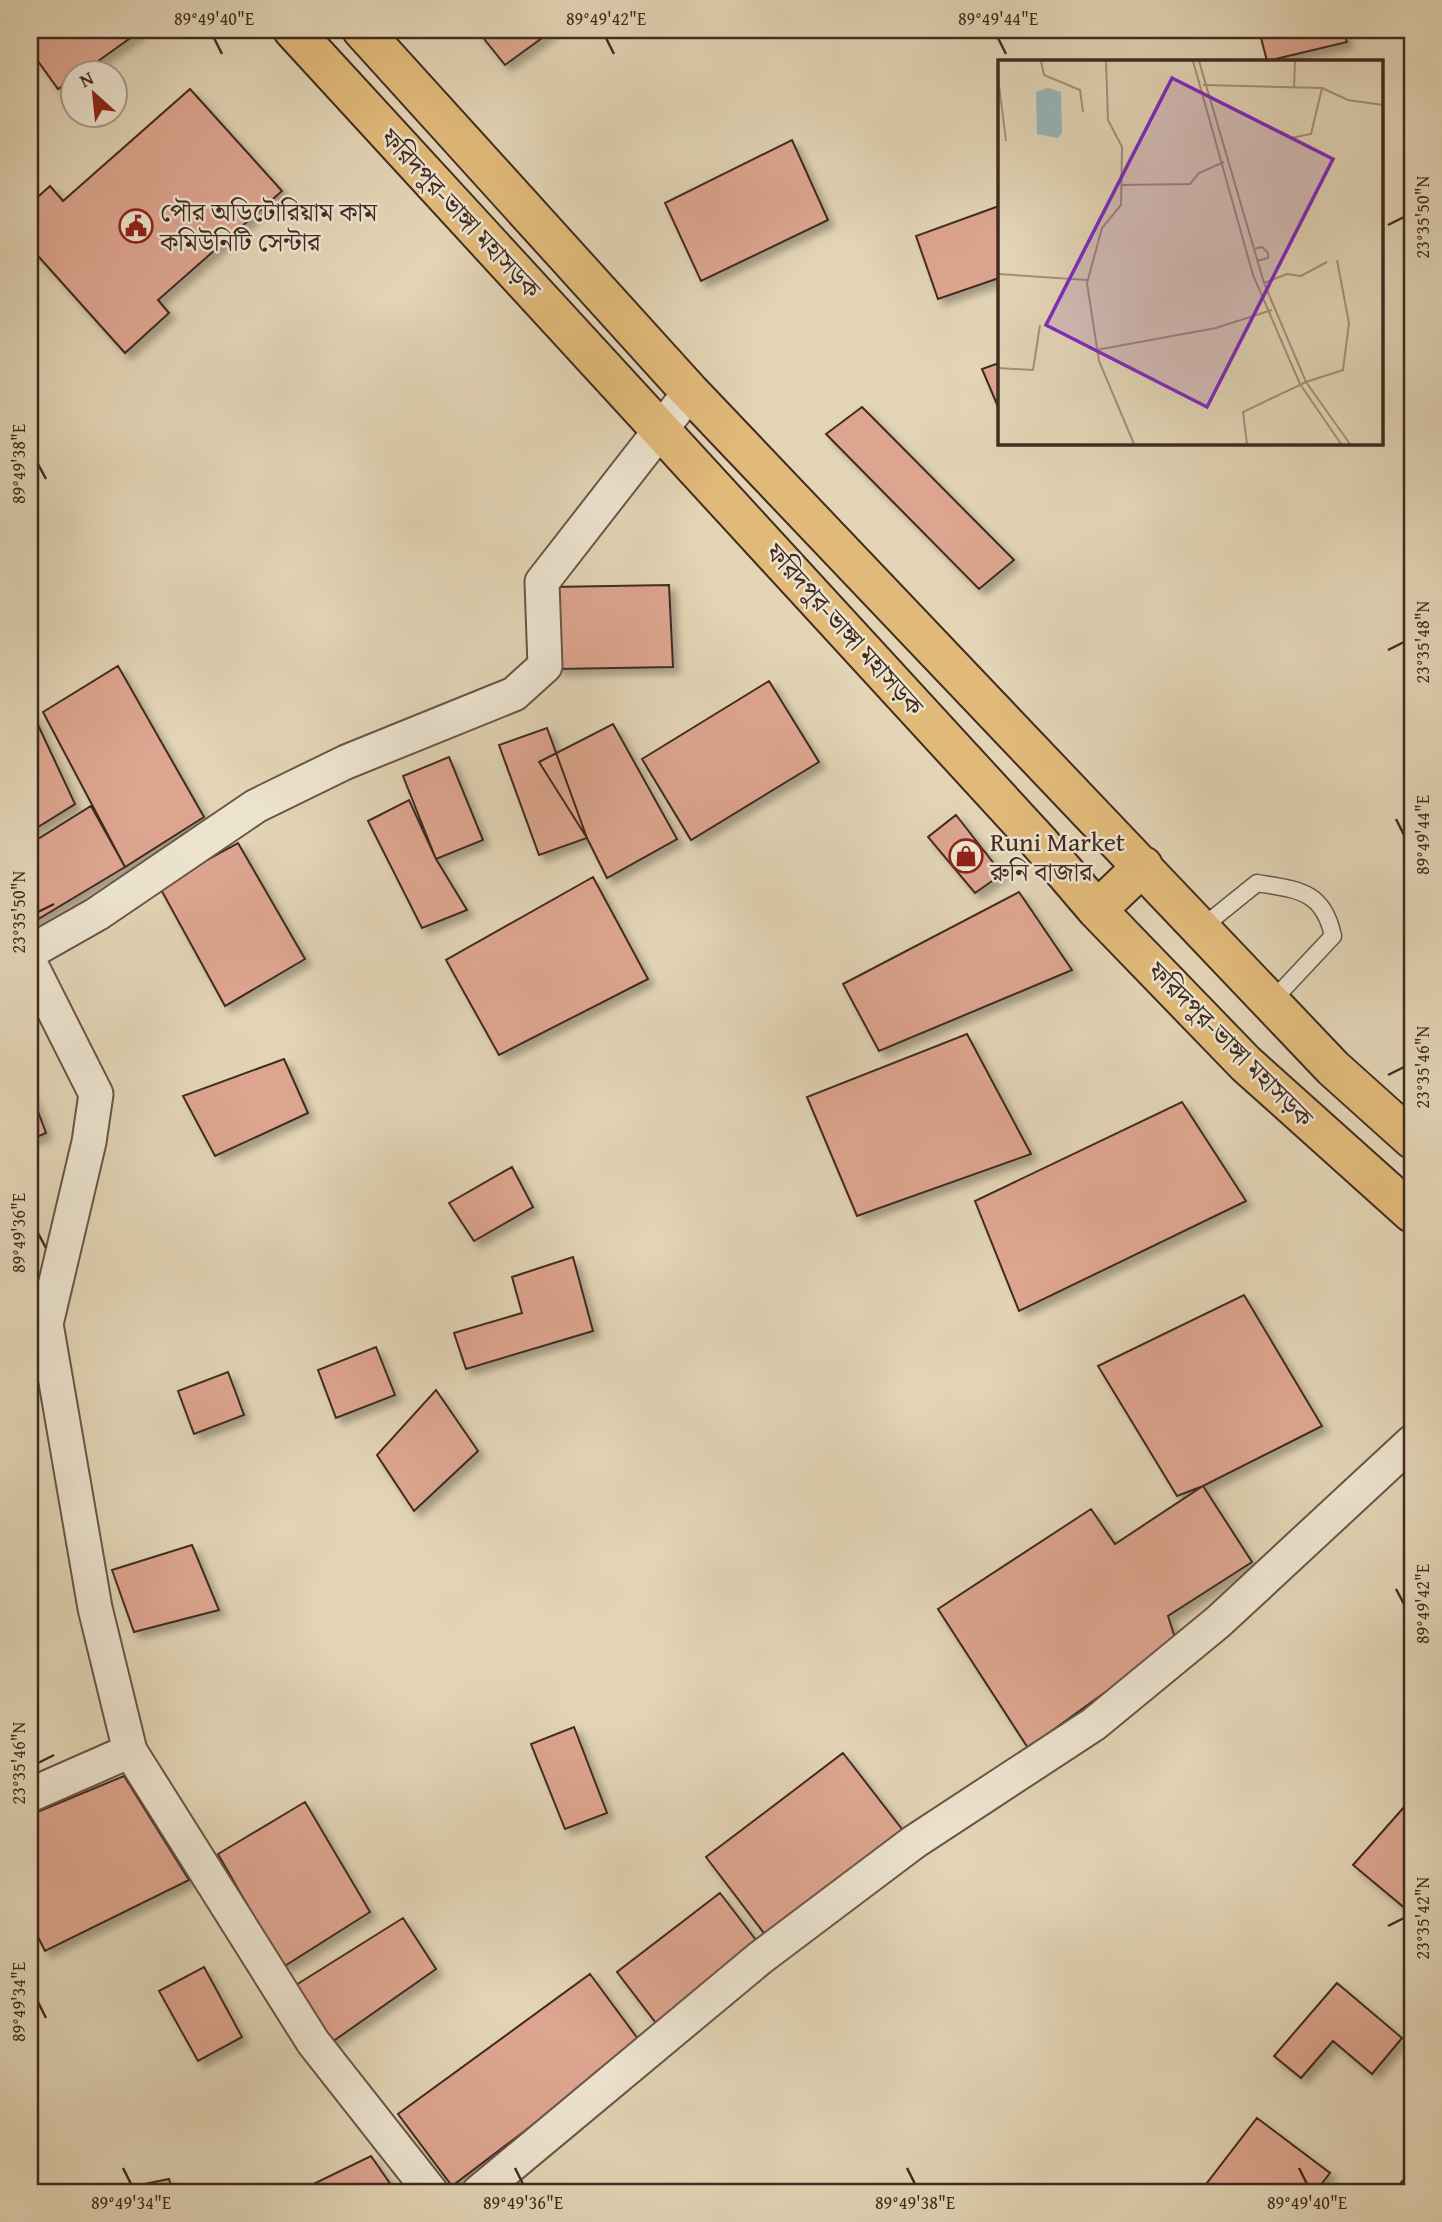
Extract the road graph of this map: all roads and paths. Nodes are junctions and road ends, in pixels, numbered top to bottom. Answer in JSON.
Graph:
{"nodes":[{"id":1,"x":293,"y":30,"type":"edge"},
{"id":2,"x":362,"y":30,"type":"edge"},
{"id":3,"x":690,"y":392,"type":"junction"},
{"id":4,"x":663,"y":430,"type":"junction"},
{"id":5,"x":1143,"y":866,"type":"junction"},
{"id":6,"x":1097,"y":910,"type":"junction"},
{"id":7,"x":1200,"y":929,"type":"junction"},
{"id":8,"x":30,"y":952,"type":"edge"},
{"id":9,"x":30,"y":963,"type":"edge"},
{"id":10,"x":1279,"y":1010,"type":"junction"},
{"id":11,"x":1246,"y":1064,"type":"junction"},
{"id":12,"x":1407,"y":1126,"type":"edge"},
{"id":13,"x":1412,"y":1213,"type":"edge"},
{"id":14,"x":1412,"y":1442,"type":"edge"},
{"id":15,"x":130,"y":1751,"type":"junction"},
{"id":16,"x":30,"y":1795,"type":"edge"},
{"id":17,"x":431,"y":2192,"type":"edge"},
{"id":18,"x":479,"y":2192,"type":"edge"}],
"edges":[{"from":1,"to":4,"type":"highway","name":"ফরিদপুর-ভাঙ্গা মহাসড়ক"},
{"from":2,"to":3,"type":"highway","name":"ফরিদপুর-ভাঙ্গা মহাসড়ক"},
{"from":3,"to":4,"type":"street"},
{"from":3,"to":5,"type":"highway","name":"ফরিদপুর-ভাঙ্গা মহাসড়ক"},
{"from":4,"to":6,"type":"highway","name":"ফরিদপুর-ভাঙ্গা মহাসড়ক"},
{"from":4,"to":8,"type":"street"},
{"from":5,"to":6,"type":"highway"},
{"from":5,"to":7,"type":"highway","name":"ফরিদপুর-ভাঙ্গা মহাসড়ক"},
{"from":6,"to":11,"type":"highway","name":"ফরিদপুর-ভাঙ্গা মহাসড়ক"},
{"from":7,"to":10,"type":"highway","name":"ফরিদপুর-ভাঙ্গা মহাসড়ক"},
{"from":7,"to":10,"type":"lane"},
{"from":9,"to":15,"type":"street"},
{"from":10,"to":11,"type":"highway"},
{"from":10,"to":12,"type":"highway","name":"ফরিদপুর-ভাঙ্গা মহাসড়ক"},
{"from":11,"to":13,"type":"highway","name":"ফরিদপুর-ভাঙ্গা মহাসড়ক"},
{"from":14,"to":18,"type":"street"},
{"from":15,"to":16,"type":"street"},
{"from":15,"to":17,"type":"street"}]}
